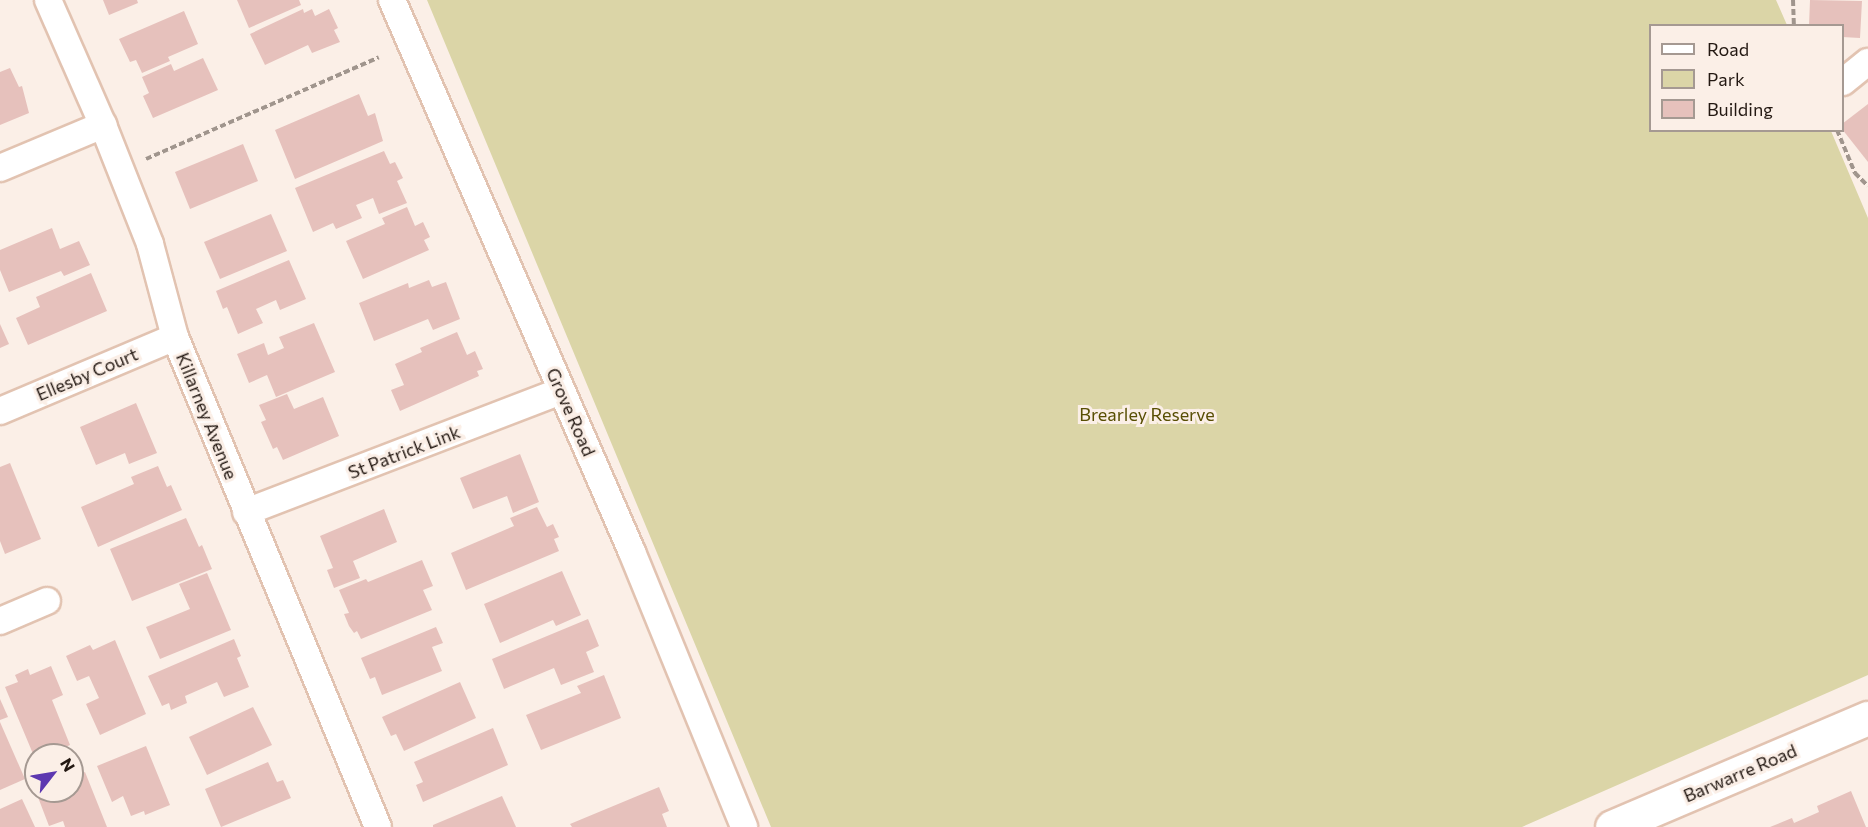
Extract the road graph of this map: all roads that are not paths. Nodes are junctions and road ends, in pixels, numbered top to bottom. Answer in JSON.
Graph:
{"nodes":[{"id":1,"x":48,"y":0,"type":"edge"},
{"id":2,"x":392,"y":0,"type":"edge"},
{"id":3,"x":1868,"y":62,"type":"edge"},
{"id":4,"x":1844,"y":81,"type":"edge"},
{"id":5,"x":103,"y":125,"type":"junction"},
{"id":6,"x":0,"y":168,"type":"edge"},
{"id":7,"x":175,"y":337,"type":"junction"},
{"id":8,"x":562,"y":391,"type":"junction"},
{"id":9,"x":0,"y":411,"type":"edge"},
{"id":10,"x":246,"y":512,"type":"junction"},
{"id":11,"x":47,"y":601,"type":"dead end"},
{"id":12,"x":0,"y":621,"type":"edge"},
{"id":13,"x":1868,"y":718,"type":"edge"},
{"id":14,"x":378,"y":827,"type":"edge"},
{"id":15,"x":744,"y":827,"type":"edge"},
{"id":16,"x":1612,"y":827,"type":"edge"}],
"edges":[{"from":1,"to":5,"type":"street","name":"Killarney Avenue"},
{"from":2,"to":8,"type":"street","name":"Grove Road"},
{"from":3,"to":4,"type":"street"},
{"from":5,"to":6,"type":"street"},
{"from":5,"to":7,"type":"street","name":"Killarney Avenue"},
{"from":7,"to":9,"type":"street","name":"Ellesby Court"},
{"from":7,"to":10,"type":"street","name":"Killarney Avenue"},
{"from":8,"to":10,"type":"street","name":"St Patrick Link"},
{"from":8,"to":15,"type":"street","name":"Grove Road"},
{"from":10,"to":14,"type":"street","name":"Killarney Avenue"},
{"from":11,"to":12,"type":"street"},
{"from":13,"to":16,"type":"street","name":"Barwarre Road"}]}
